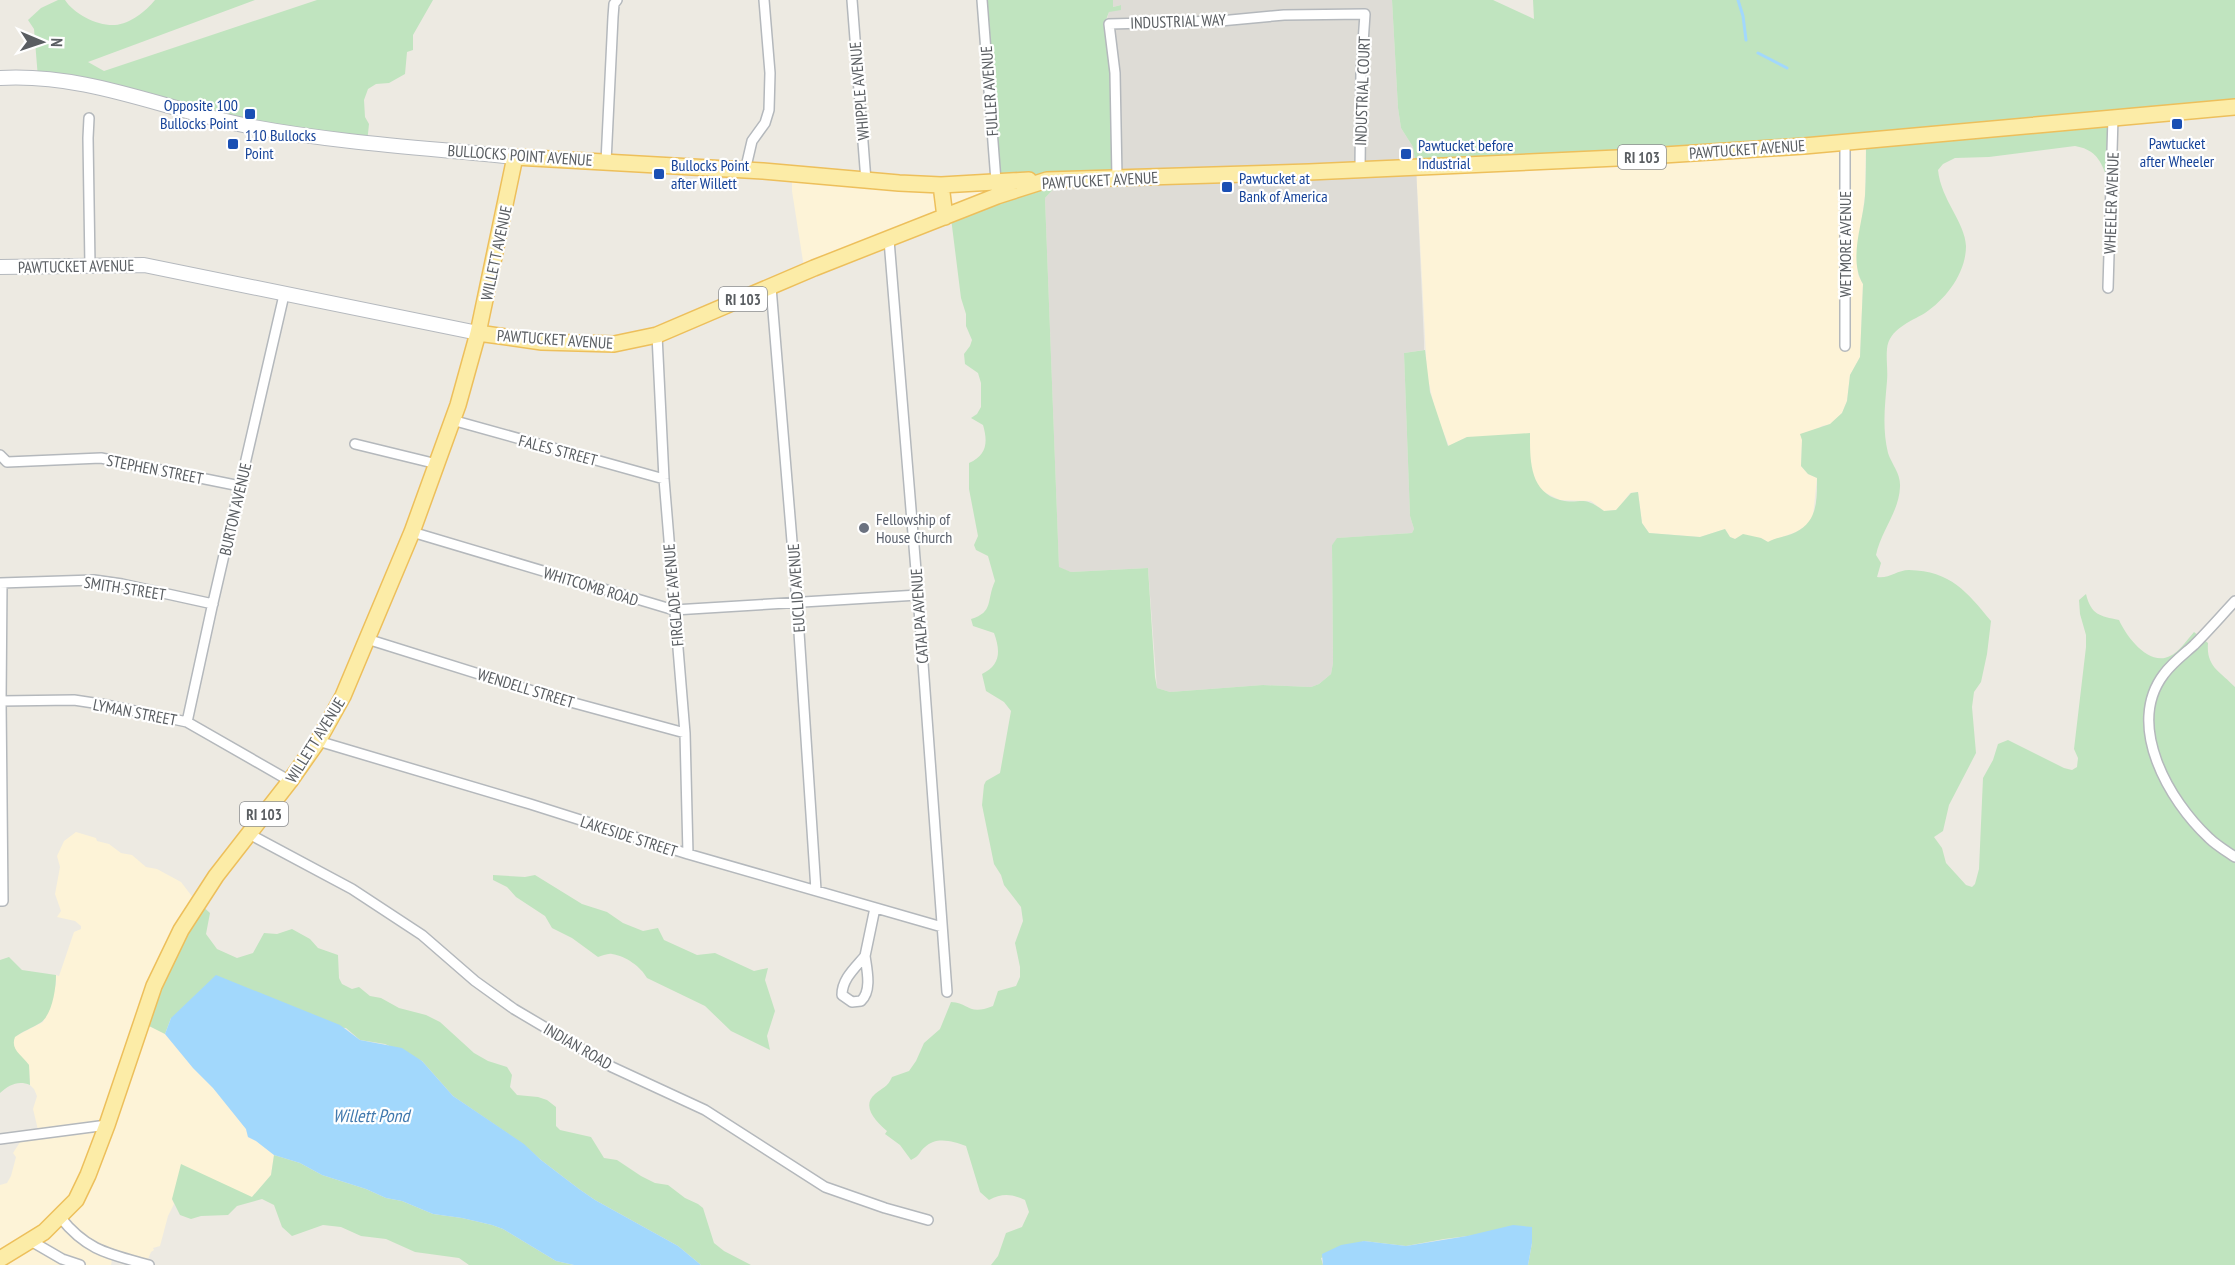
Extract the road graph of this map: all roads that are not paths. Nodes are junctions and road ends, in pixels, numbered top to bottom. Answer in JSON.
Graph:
{"nodes":[{"id":1,"x":617,"y":0,"type":"edge"},
{"id":2,"x":764,"y":0,"type":"edge"},
{"id":3,"x":852,"y":0,"type":"edge"},
{"id":4,"x":982,"y":0,"type":"edge"},
{"id":5,"x":1365,"y":14,"type":"joint"},
{"id":6,"x":0,"y":78,"type":"edge"},
{"id":7,"x":2235,"y":107,"type":"edge"},
{"id":8,"x":2114,"y":117,"type":"junction"},
{"id":9,"x":89,"y":118,"type":"dead end"},
{"id":10,"x":1845,"y":142,"type":"junction"},
{"id":11,"x":515,"y":158,"type":"junction"},
{"id":12,"x":606,"y":162,"type":"junction"},
{"id":13,"x":1360,"y":169,"type":"junction"},
{"id":14,"x":745,"y":171,"type":"junction"},
{"id":15,"x":1117,"y":178,"type":"junction"},
{"id":16,"x":1047,"y":180,"type":"joint"},
{"id":17,"x":866,"y":181,"type":"junction"},
{"id":18,"x":941,"y":185,"type":"junction"},
{"id":19,"x":997,"y":189,"type":"junction"},
{"id":20,"x":945,"y":218,"type":"junction"},
{"id":21,"x":889,"y":240,"type":"junction"},
{"id":22,"x":90,"y":266,"type":"junction"},
{"id":23,"x":0,"y":267,"type":"edge"},
{"id":24,"x":771,"y":287,"type":"junction"},
{"id":25,"x":2108,"y":288,"type":"dead end"},
{"id":26,"x":284,"y":295,"type":"junction"},
{"id":27,"x":478,"y":333,"type":"junction"},
{"id":28,"x":657,"y":335,"type":"junction"},
{"id":29,"x":1845,"y":346,"type":"dead end"},
{"id":30,"x":452,"y":420,"type":"junction"},
{"id":31,"x":355,"y":444,"type":"dead end"},
{"id":32,"x":0,"y":455,"type":"edge"},
{"id":33,"x":437,"y":464,"type":"junction"},
{"id":34,"x":664,"y":479,"type":"junction"},
{"id":35,"x":240,"y":486,"type":"junction"},
{"id":36,"x":412,"y":532,"type":"junction"},
{"id":37,"x":1,"y":583,"type":"edge"},
{"id":38,"x":918,"y":595,"type":"junction"},
{"id":39,"x":2235,"y":601,"type":"edge"},
{"id":40,"x":797,"y":602,"type":"junction"},
{"id":41,"x":213,"y":604,"type":"junction"},
{"id":42,"x":674,"y":610,"type":"junction"},
{"id":43,"x":367,"y":639,"type":"junction"},
{"id":44,"x":1,"y":701,"type":"edge"},
{"id":45,"x":188,"y":722,"type":"junction"},
{"id":46,"x":685,"y":733,"type":"junction"},
{"id":47,"x":318,"y":741,"type":"junction"},
{"id":48,"x":290,"y":781,"type":"junction"},
{"id":49,"x":249,"y":834,"type":"junction"},
{"id":50,"x":688,"y":854,"type":"junction"},
{"id":51,"x":2235,"y":857,"type":"edge"},
{"id":52,"x":816,"y":890,"type":"junction"},
{"id":53,"x":1,"y":901,"type":"edge"},
{"id":54,"x":875,"y":908,"type":"junction"},
{"id":55,"x":942,"y":927,"type":"junction"},
{"id":56,"x":865,"y":956,"type":"junction"},
{"id":57,"x":947,"y":992,"type":"dead end"},
{"id":58,"x":107,"y":1125,"type":"junction"},
{"id":59,"x":0,"y":1139,"type":"edge"},
{"id":60,"x":60,"y":1218,"type":"junction"},
{"id":61,"x":928,"y":1220,"type":"dead end"},
{"id":62,"x":31,"y":1241,"type":"junction"},
{"id":63,"x":0,"y":1259,"type":"edge"},
{"id":64,"x":110,"y":1260,"type":"edge"},
{"id":65,"x":80,"y":1265,"type":"edge"},
{"id":66,"x":149,"y":1265,"type":"edge"}],
"edges":[{"from":1,"to":12,"type":"street"},
{"from":2,"to":14,"type":"street"},
{"from":3,"to":17,"type":"street","name":"WHIPPLE AVENUE"},
{"from":4,"to":19,"type":"street","name":"FULLER AVENUE"},
{"from":5,"to":13,"type":"street","name":"INDUSTRIAL COURT"},
{"from":5,"to":15,"type":"street","name":"INDUSTRIAL WAY"},
{"from":6,"to":11,"type":"main road","name":"BULLOCKS POINT AVENUE"},
{"from":7,"to":8,"type":"main road","name":"PAWTUCKET AVENUE","number":"RI 103"},
{"from":8,"to":10,"type":"main road","name":"PAWTUCKET AVENUE","number":"RI 103"},
{"from":8,"to":25,"type":"street","name":"WHEELER AVENUE"},
{"from":9,"to":22,"type":"street"},
{"from":10,"to":13,"type":"main road","name":"PAWTUCKET AVENUE","number":"RI 103"},
{"from":10,"to":29,"type":"street","name":"WETMORE AVENUE"},
{"from":11,"to":12,"type":"main road","name":"BULLOCKS POINT AVENUE","number":"RI 103"},
{"from":11,"to":27,"type":"main road","name":"WILLETT AVENUE","number":"RI 103"},
{"from":12,"to":14,"type":"main road","name":"BULLOCKS POINT AVENUE","number":"RI 103"},
{"from":13,"to":15,"type":"main road","name":"PAWTUCKET AVENUE","number":"RI 103"},
{"from":14,"to":17,"type":"main road","name":"BULLOCKS POINT AVENUE","number":"RI 103"},
{"from":15,"to":16,"type":"main road","name":"PAWTUCKET AVENUE","number":"RI 103"},
{"from":16,"to":19,"type":"main road","name":"BULLOCKS POINT AVENUE","number":"RI 103"},
{"from":17,"to":18,"type":"main road","name":"BULLOCKS POINT AVENUE","number":"RI 103"},
{"from":18,"to":19,"type":"main road","name":"BULLOCKS POINT AVENUE","number":"RI 103"},
{"from":18,"to":20,"type":"main road"},
{"from":19,"to":20,"type":"main road","name":"PAWTUCKET AVENUE","number":"RI 103"},
{"from":20,"to":21,"type":"main road","name":"PAWTUCKET AVENUE","number":"RI 103"},
{"from":21,"to":24,"type":"main road","name":"PAWTUCKET AVENUE","number":"RI 103"},
{"from":21,"to":38,"type":"street","name":"CATALPA AVENUE"},
{"from":22,"to":23,"type":"main road","name":"PAWTUCKET AVENUE"},
{"from":22,"to":26,"type":"main road","name":"PAWTUCKET AVENUE"},
{"from":24,"to":28,"type":"main road","name":"PAWTUCKET AVENUE","number":"RI 103"},
{"from":24,"to":40,"type":"street","name":"EUCLID AVENUE"},
{"from":26,"to":27,"type":"main road","name":"PAWTUCKET AVENUE"},
{"from":26,"to":35,"type":"street","name":"BURTON AVENUE"},
{"from":27,"to":28,"type":"main road","name":"PAWTUCKET AVENUE","number":"RI 103"},
{"from":27,"to":30,"type":"main road","name":"WILLETT AVENUE","number":"RI 103"},
{"from":28,"to":34,"type":"street","name":"FIRGLADE AVENUE"},
{"from":30,"to":33,"type":"main road","name":"WILLETT AVENUE","number":"RI 103"},
{"from":30,"to":34,"type":"street","name":"FALES STREET"},
{"from":31,"to":33,"type":"street"},
{"from":32,"to":35,"type":"street","name":"STEPHEN STREET"},
{"from":33,"to":36,"type":"main road","name":"WILLETT AVENUE","number":"RI 103"},
{"from":34,"to":42,"type":"street","name":"FIRGLADE AVENUE"},
{"from":35,"to":41,"type":"street","name":"BURTON AVENUE"},
{"from":36,"to":42,"type":"street","name":"WHITCOMB ROAD"},
{"from":36,"to":43,"type":"main road","name":"WILLETT AVENUE","number":"RI 103"},
{"from":37,"to":41,"type":"street","name":"SMITH STREET"},
{"from":37,"to":44,"type":"street"},
{"from":38,"to":40,"type":"street","name":"WHITCOMB ROAD"},
{"from":38,"to":55,"type":"street","name":"CATALPA AVENUE"},
{"from":39,"to":51,"type":"street"},
{"from":40,"to":42,"type":"street","name":"WHITCOMB ROAD"},
{"from":40,"to":52,"type":"street","name":"EUCLID AVENUE"},
{"from":41,"to":45,"type":"street","name":"BURTON AVENUE"},
{"from":42,"to":46,"type":"street","name":"FIRGLADE AVENUE"},
{"from":43,"to":46,"type":"street","name":"WENDELL STREET"},
{"from":43,"to":47,"type":"main road","name":"WILLETT AVENUE","number":"RI 103"},
{"from":44,"to":45,"type":"street","name":"LYMAN STREET"},
{"from":44,"to":53,"type":"street"},
{"from":45,"to":48,"type":"street","name":"LYMAN STREET"},
{"from":46,"to":50,"type":"street","name":"FIRGLADE AVENUE"},
{"from":47,"to":48,"type":"main road","name":"WILLETT AVENUE","number":"RI 103"},
{"from":47,"to":50,"type":"street","name":"LAKESIDE STREET"},
{"from":48,"to":49,"type":"main road","name":"WILLETT AVENUE","number":"RI 103"},
{"from":49,"to":58,"type":"main road","name":"WILLETT AVENUE","number":"RI 103"},
{"from":49,"to":61,"type":"street","name":"INDIAN ROAD"},
{"from":50,"to":52,"type":"street","name":"LAKESIDE STREET"},
{"from":52,"to":54,"type":"street","name":"LAKESIDE STREET"},
{"from":54,"to":55,"type":"street","name":"LAKESIDE STREET"},
{"from":54,"to":56,"type":"street"},
{"from":55,"to":57,"type":"street","name":"CATALPA AVENUE"},
{"from":56,"to":56,"type":"street"},
{"from":58,"to":59,"type":"street"},
{"from":58,"to":60,"type":"main road","name":"WILLETT AVENUE","number":"RI 103"},
{"from":60,"to":62,"type":"main road","name":"WILLETT AVENUE","number":"RI 103"},
{"from":60,"to":64,"type":"street"},
{"from":62,"to":63,"type":"main road","name":"WILLETT AVENUE","number":"RI 103"},
{"from":62,"to":65,"type":"street"},
{"from":64,"to":66,"type":"street"}]}
